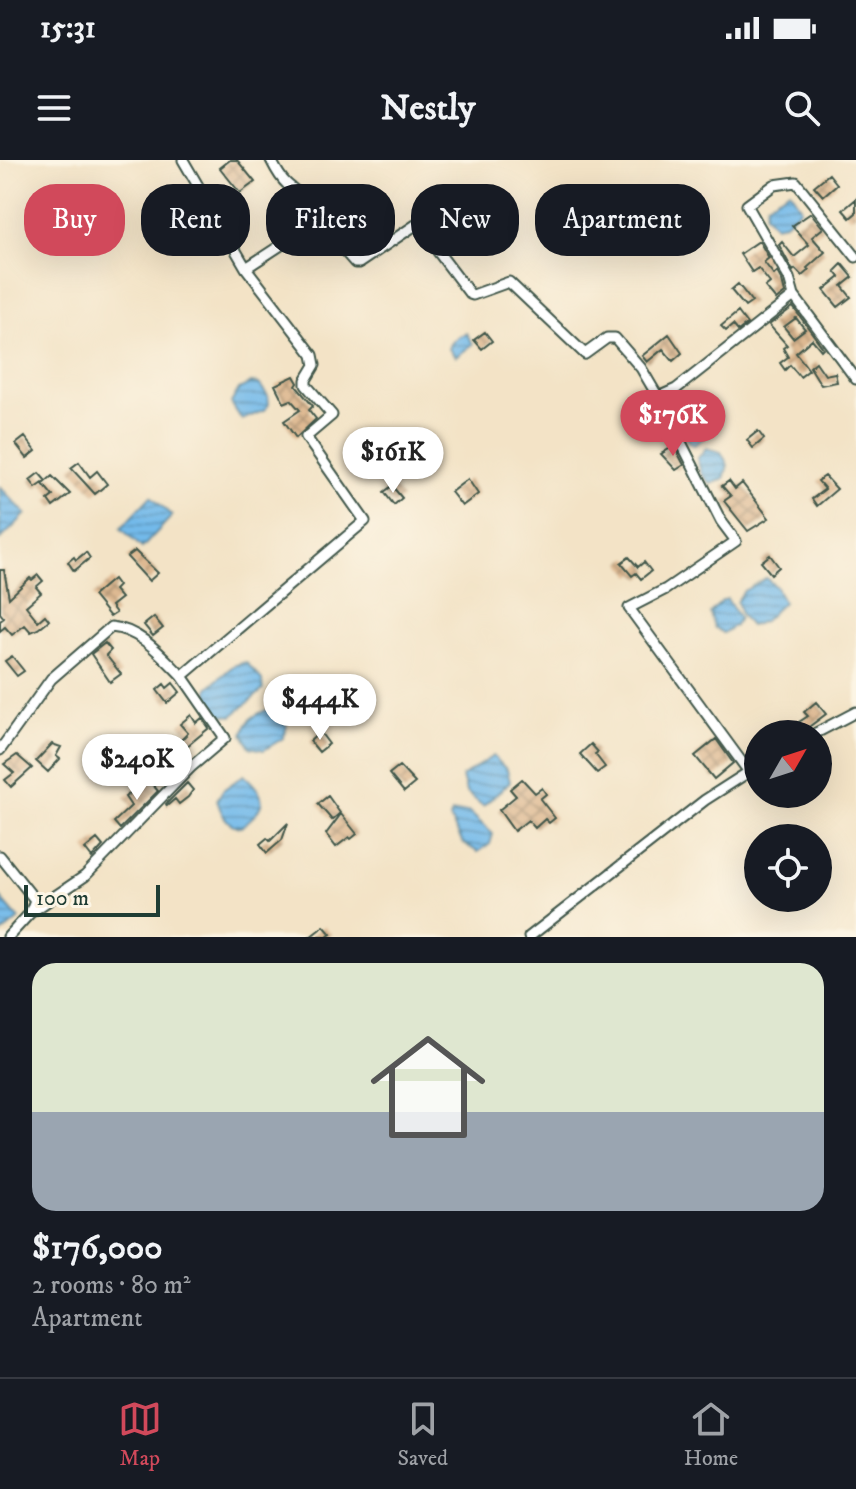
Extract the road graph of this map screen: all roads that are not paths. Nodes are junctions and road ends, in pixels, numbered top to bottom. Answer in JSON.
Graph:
{"nodes":[{"id":1,"x":183,"y":160,"type":"edge"},
{"id":2,"x":271,"y":160,"type":"edge"},
{"id":3,"x":288,"y":184,"type":"edge"},
{"id":4,"x":395,"y":239,"type":"edge"},
{"id":5,"x":266,"y":255,"type":"edge"},
{"id":6,"x":349,"y":256,"type":"edge"},
{"id":7,"x":369,"y":256,"type":"edge"},
{"id":8,"x":856,"y":257,"type":"edge"},
{"id":9,"x":246,"y":268,"type":"junction"},
{"id":10,"x":794,"y":296,"type":"junction"},
{"id":11,"x":856,"y":379,"type":"edge"},
{"id":12,"x":658,"y":397,"type":"junction"},
{"id":13,"x":182,"y":676,"type":"junction"},
{"id":14,"x":856,"y":712,"type":"edge"},
{"id":15,"x":832,"y":725,"type":"edge"},
{"id":16,"x":0,"y":750,"type":"edge"},
{"id":17,"x":744,"y":756,"type":"edge"},
{"id":18,"x":744,"y":775,"type":"edge"},
{"id":19,"x":0,"y":856,"type":"edge"},
{"id":20,"x":30,"y":913,"type":"junction"},
{"id":21,"x":8,"y":937,"type":"edge"},
{"id":22,"x":529,"y":937,"type":"edge"}],
"edges":[{"from":1,"to":9,"type":"street"},
{"from":2,"to":3,"type":"street"},
{"from":4,"to":12,"type":"street"},
{"from":5,"to":9,"type":"street"},
{"from":6,"to":7,"type":"street"},
{"from":8,"to":10,"type":"street"},
{"from":9,"to":13,"type":"street"},
{"from":10,"to":11,"type":"street"},
{"from":10,"to":12,"type":"street"},
{"from":12,"to":17,"type":"street"},
{"from":13,"to":16,"type":"street"},
{"from":13,"to":20,"type":"street"},
{"from":14,"to":15,"type":"street"},
{"from":18,"to":22,"type":"street"},
{"from":19,"to":20,"type":"street"},
{"from":20,"to":21,"type":"street"}]}
